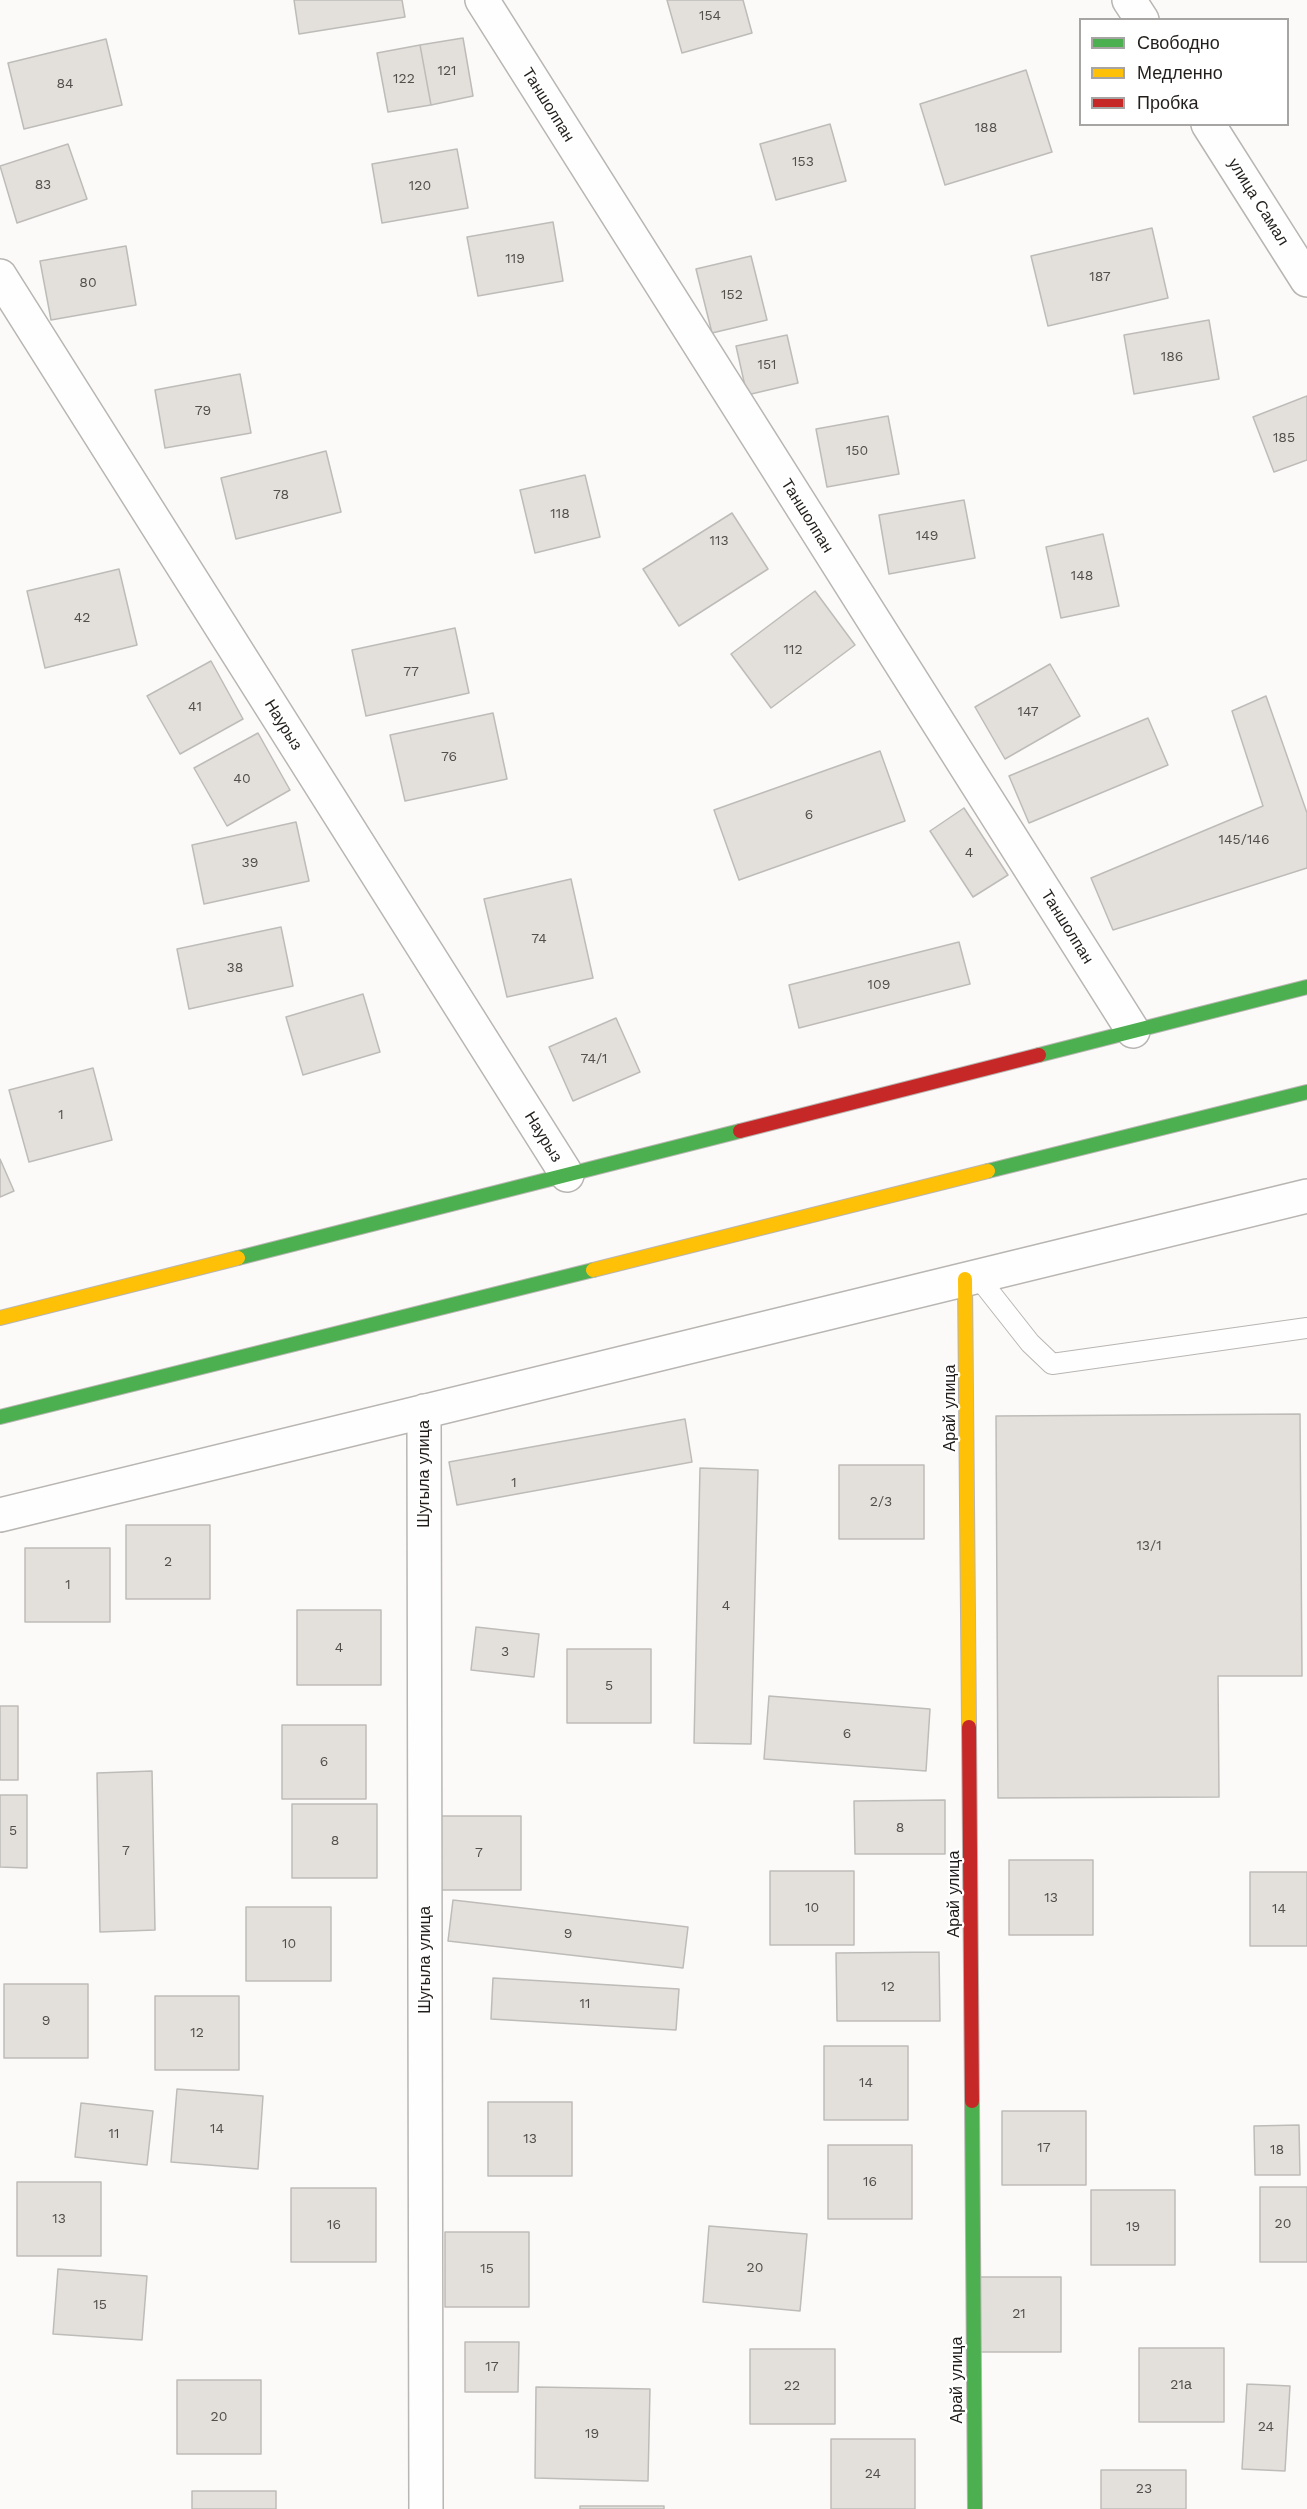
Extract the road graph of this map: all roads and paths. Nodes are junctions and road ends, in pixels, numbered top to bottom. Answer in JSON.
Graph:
{"nodes":[{"id":1,"x":482,"y":0,"type":"edge"},
{"id":2,"x":1129,"y":0,"type":"edge"},
{"id":3,"x":1141,"y":18,"type":"edge"},
{"id":4,"x":1209,"y":126,"type":"edge"},
{"id":5,"x":0,"y":276,"type":"edge"},
{"id":6,"x":1307,"y":280,"type":"edge"},
{"id":7,"x":1307,"y":987,"type":"edge"},
{"id":8,"x":1132,"y":1031,"type":"junction"},
{"id":9,"x":1307,"y":1092,"type":"edge"},
{"id":10,"x":567,"y":1175,"type":"junction"},
{"id":11,"x":1307,"y":1196,"type":"edge"},
{"id":12,"x":972,"y":1278,"type":"junction"},
{"id":13,"x":0,"y":1318,"type":"edge"},
{"id":14,"x":1307,"y":1328,"type":"edge"},
{"id":15,"x":424,"y":1411,"type":"junction"},
{"id":16,"x":0,"y":1417,"type":"edge"},
{"id":17,"x":0,"y":1515,"type":"edge"},
{"id":18,"x":426,"y":2509,"type":"edge"},
{"id":19,"x":975,"y":2509,"type":"edge"}],
"edges":[{"from":1,"to":8,"type":"street","name":"Таншолпан"},
{"from":2,"to":3,"type":"street"},
{"from":4,"to":6,"type":"street","name":"улица Самал"},
{"from":5,"to":10,"type":"street","name":"Наурыз"},
{"from":7,"to":8,"type":"street"},
{"from":8,"to":10,"type":"street"},
{"from":9,"to":16,"type":"street"},
{"from":10,"to":13,"type":"street"},
{"from":11,"to":12,"type":"street"},
{"from":12,"to":14,"type":"lane"},
{"from":12,"to":15,"type":"street"},
{"from":12,"to":19,"type":"street","name":"Арай улица"},
{"from":15,"to":17,"type":"street"},
{"from":15,"to":18,"type":"street","name":"Шугыла улица"}]}
